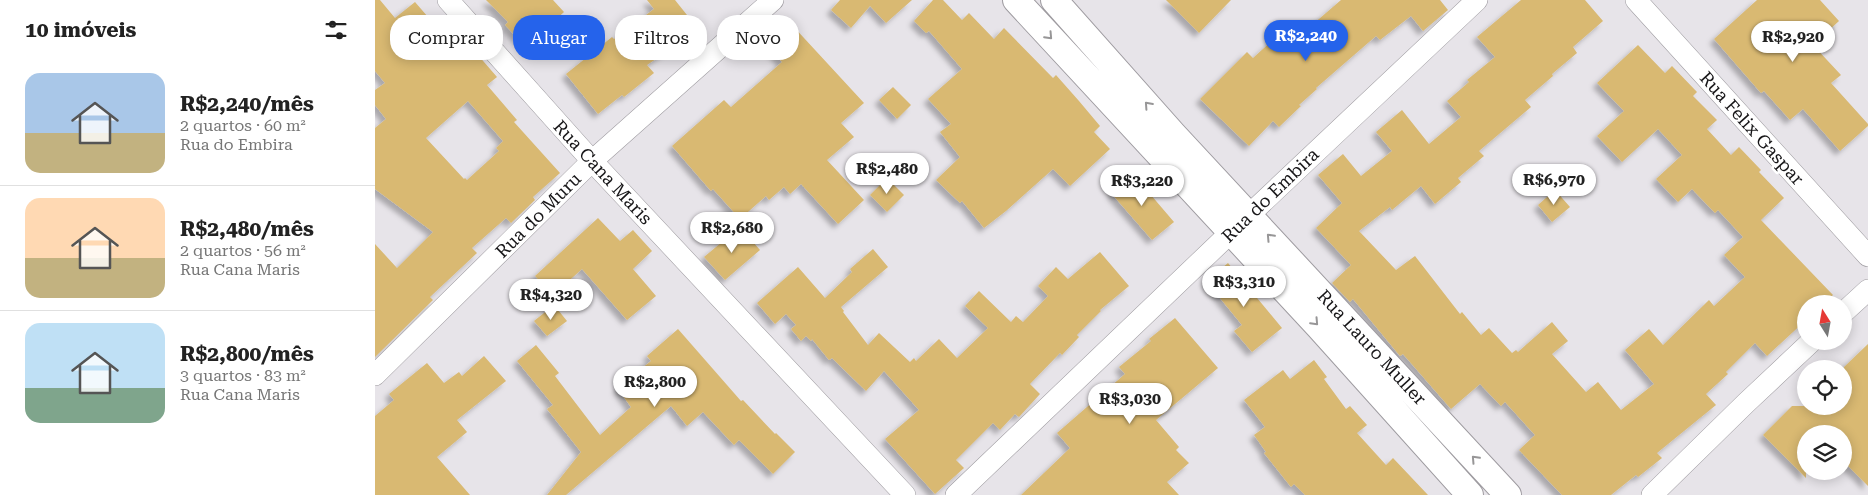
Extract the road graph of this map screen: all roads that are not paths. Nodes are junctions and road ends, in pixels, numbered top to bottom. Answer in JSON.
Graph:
{"nodes":[{"id":1,"x":448,"y":0,"type":"edge"},
{"id":2,"x":773,"y":0,"type":"edge"},
{"id":3,"x":1017,"y":0,"type":"edge"},
{"id":4,"x":1054,"y":0,"type":"edge"},
{"id":5,"x":1477,"y":0,"type":"edge"},
{"id":6,"x":1636,"y":0,"type":"edge"},
{"id":7,"x":1165,"y":143,"type":"junction"},
{"id":8,"x":592,"y":161,"type":"junction"},
{"id":9,"x":1240,"y":223,"type":"junction"},
{"id":10,"x":1868,"y":256,"type":"edge"},
{"id":11,"x":1868,"y":290,"type":"edge"},
{"id":12,"x":1853,"y":304,"type":"edge"},
{"id":13,"x":1802,"y":350,"type":"edge"},
{"id":14,"x":375,"y":375,"type":"edge"},
{"id":15,"x":905,"y":495,"type":"edge"},
{"id":16,"x":957,"y":495,"type":"edge"},
{"id":17,"x":1470,"y":495,"type":"edge"},
{"id":18,"x":1508,"y":495,"type":"edge"},
{"id":19,"x":1652,"y":495,"type":"edge"}],
"edges":[{"from":1,"to":8,"type":"street","name":"Rua Cana Maris"},
{"from":2,"to":8,"type":"street","name":"Rua do Muru"},
{"from":3,"to":7,"type":"street","name":"Rua Lauro Muller","one_way":true},
{"from":7,"to":4,"type":"street","name":"Rua Lauro Muller","one_way":true},
{"from":5,"to":9,"type":"street","name":"Rua do Embira"},
{"from":6,"to":10,"type":"street","name":"Rua Felix Gaspar"},
{"from":7,"to":9,"type":"street","name":"Rua Lauro Muller"},
{"from":8,"to":14,"type":"street","name":"Rua do Muru"},
{"from":8,"to":15,"type":"street","name":"Rua Cana Maris"},
{"from":9,"to":16,"type":"street","name":"Rua do Embira"},
{"from":9,"to":17,"type":"street","name":"Rua Lauro Muller","one_way":true},
{"from":18,"to":9,"type":"street","name":"Rua Lauro Muller","one_way":true},
{"from":11,"to":12,"type":"street"},
{"from":13,"to":19,"type":"street"}]}
